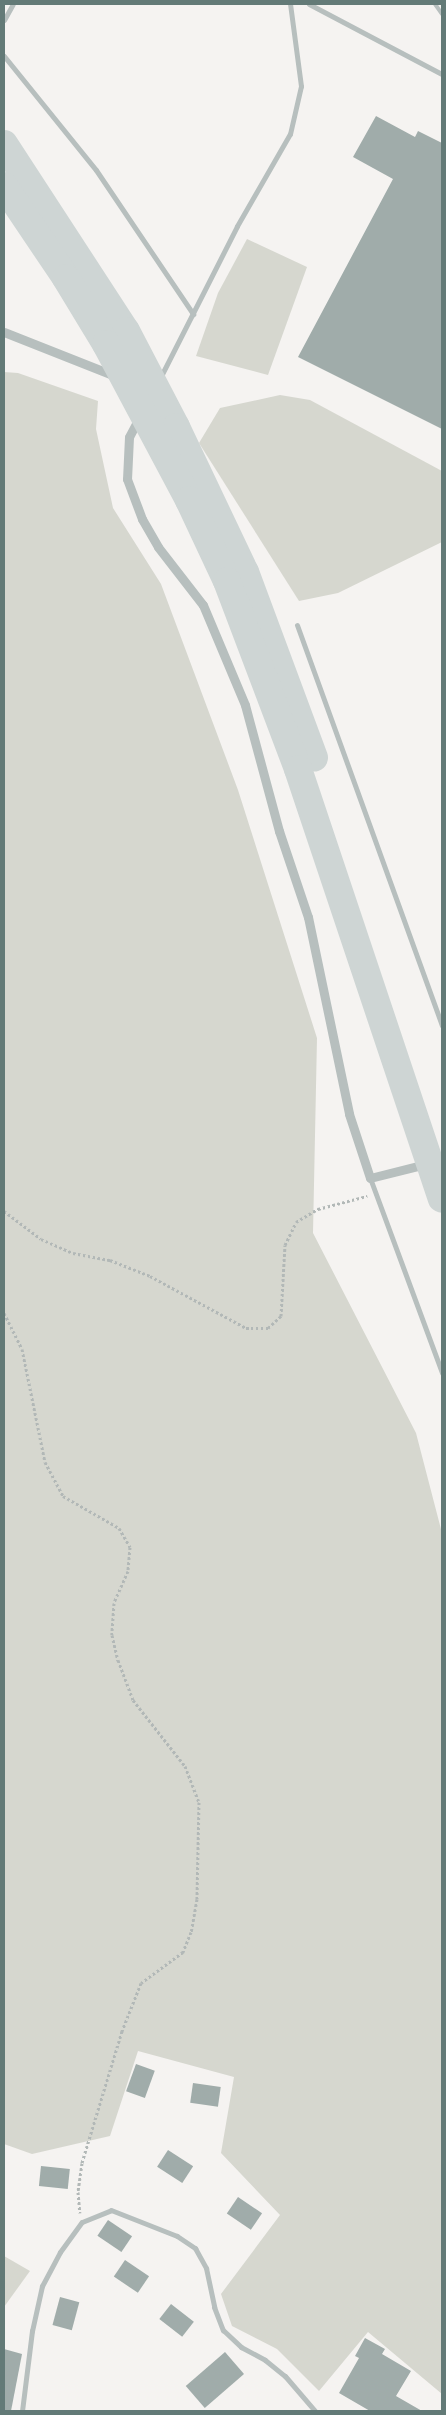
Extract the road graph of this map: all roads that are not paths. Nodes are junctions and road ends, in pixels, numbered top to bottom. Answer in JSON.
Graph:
{"nodes":[{"id":1,"x":13,"y":4,"type":"edge"},
{"id":2,"x":290,"y":4,"type":"edge"},
{"id":3,"x":309,"y":4,"type":"edge"},
{"id":4,"x":435,"y":4,"type":"edge"},
{"id":5,"x":442,"y":14,"type":"edge"},
{"id":6,"x":4,"y":20,"type":"edge"},
{"id":7,"x":4,"y":56,"type":"edge"},
{"id":8,"x":442,"y":74,"type":"edge"},
{"id":9,"x":4,"y":144,"type":"edge"},
{"id":10,"x":4,"y":186,"type":"edge"},
{"id":11,"x":76,"y":271,"type":"junction"},
{"id":12,"x":193,"y":314,"type":"junction"},
{"id":13,"x":4,"y":332,"type":"edge"},
{"id":14,"x":152,"y":391,"type":"junction"},
{"id":15,"x":199,"y":496,"type":"junction"},
{"id":16,"x":297,"y":624,"type":"dead end"},
{"id":17,"x":442,"y":1026,"type":"edge"},
{"id":18,"x":442,"y":1131,"type":"edge"},
{"id":19,"x":422,"y":1165,"type":"dead end"},
{"id":20,"x":370,"y":1178,"type":"junction"},
{"id":21,"x":442,"y":1198,"type":"edge"},
{"id":22,"x":442,"y":1373,"type":"edge"},
{"id":23,"x":22,"y":2411,"type":"edge"},
{"id":24,"x":315,"y":2411,"type":"edge"}],
"edges":[{"from":1,"to":6,"type":"street"},
{"from":2,"to":12,"type":"street"},
{"from":3,"to":8,"type":"street"},
{"from":4,"to":5,"type":"lane"},
{"from":7,"to":12,"type":"street"},
{"from":9,"to":11,"type":"highway"},
{"from":10,"to":11,"type":"highway"},
{"from":11,"to":15,"type":"highway"},
{"from":12,"to":14,"type":"street"},
{"from":13,"to":14,"type":"street"},
{"from":14,"to":20,"type":"street"},
{"from":15,"to":18,"type":"highway"},
{"from":15,"to":21,"type":"highway"},
{"from":16,"to":17,"type":"street"},
{"from":19,"to":20,"type":"street"},
{"from":20,"to":22,"type":"street"},
{"from":23,"to":24,"type":"street"}]}
